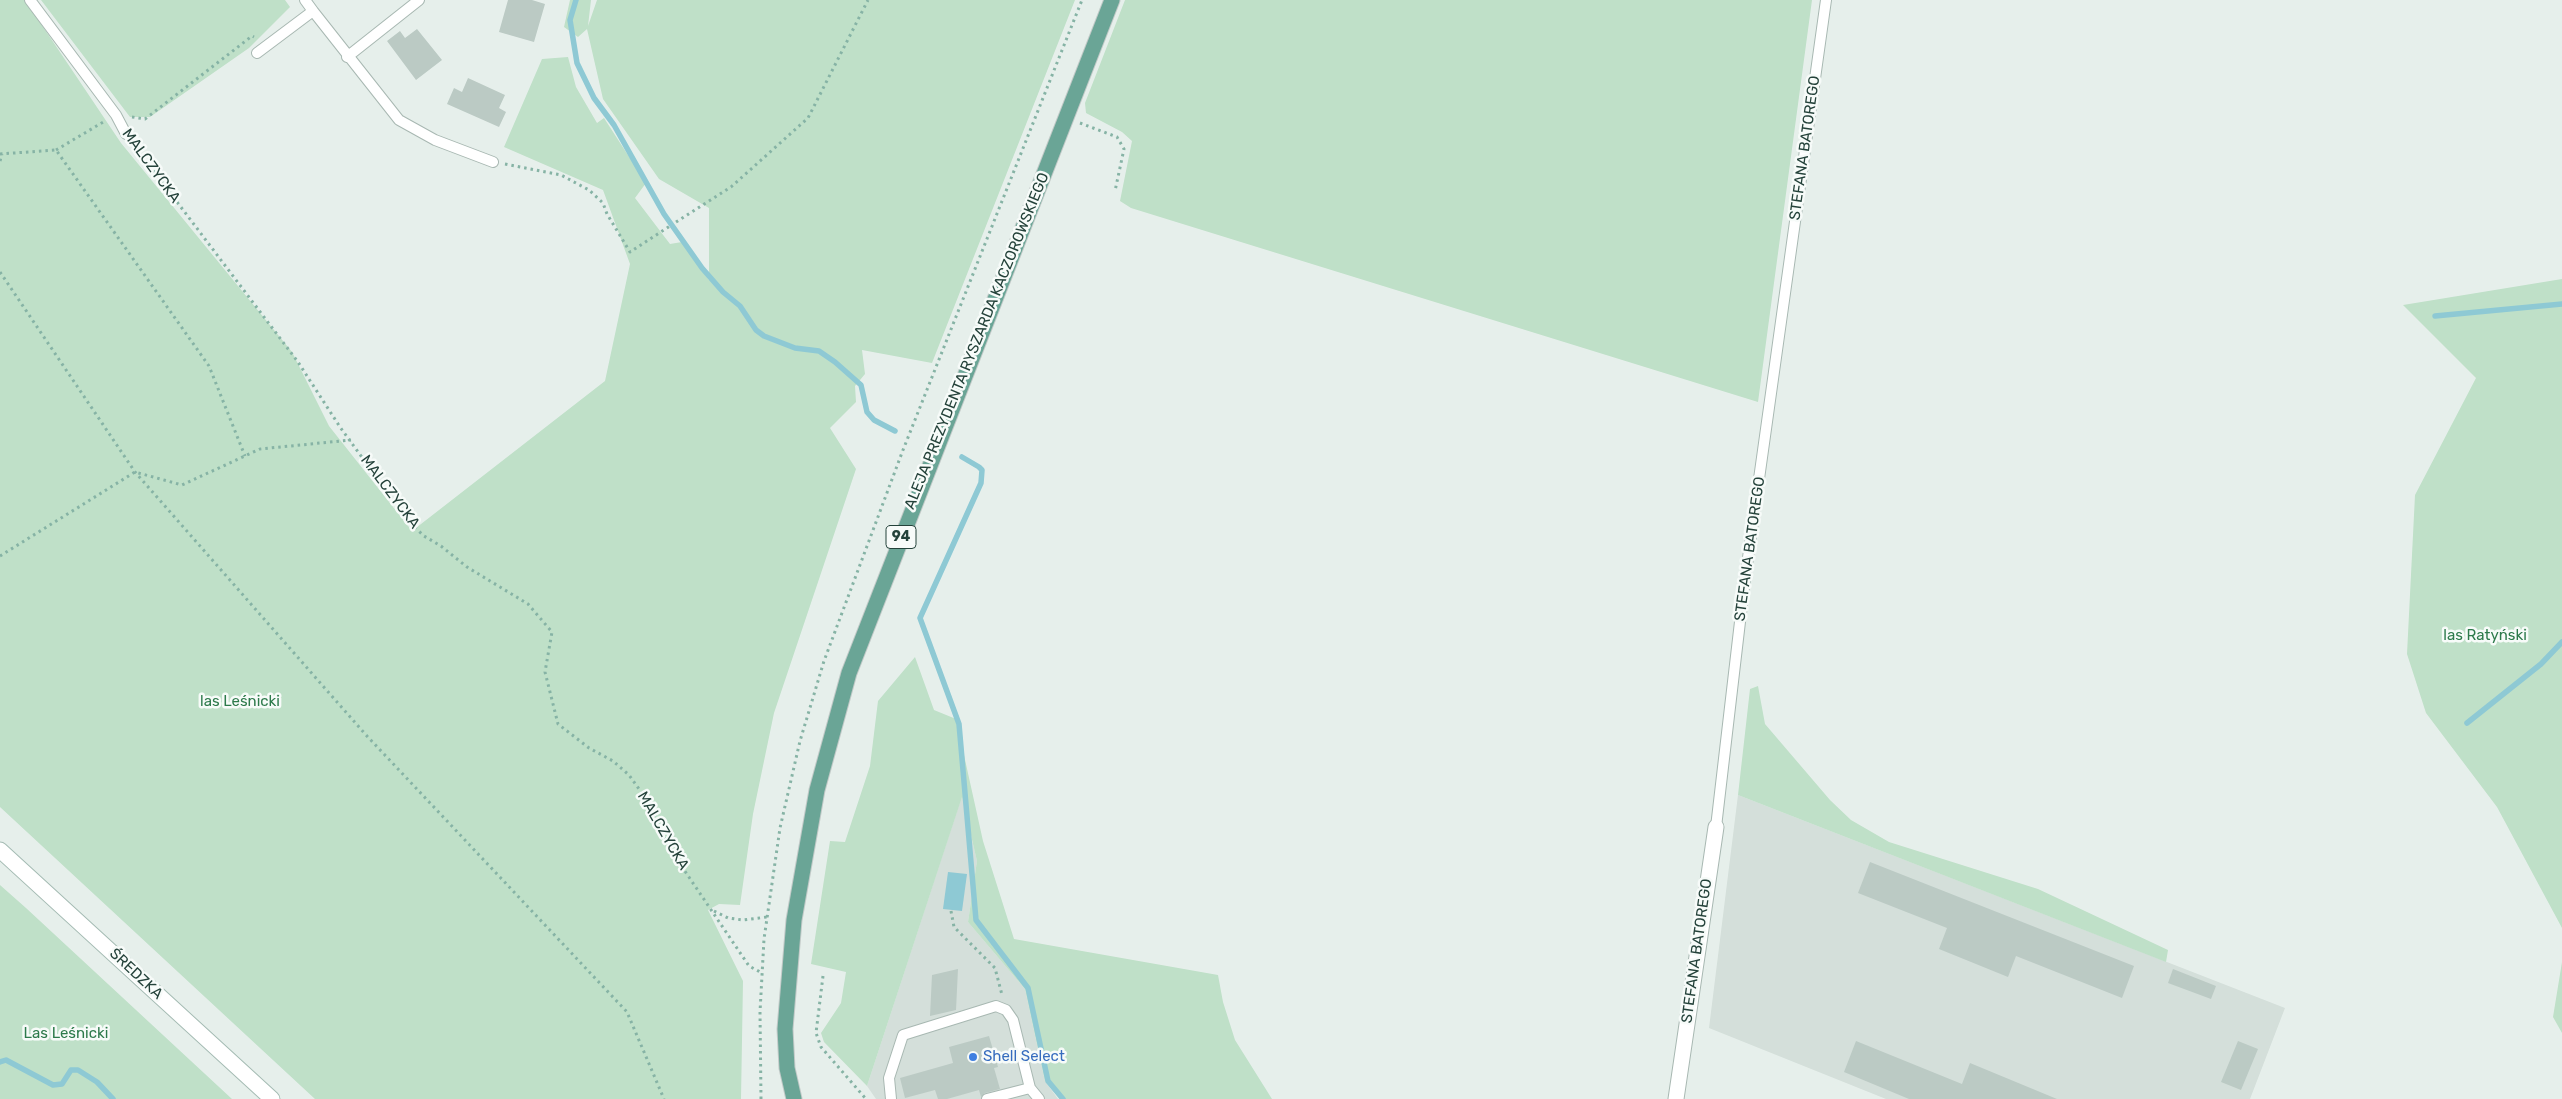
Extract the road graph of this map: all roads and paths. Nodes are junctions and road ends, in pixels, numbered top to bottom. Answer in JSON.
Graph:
{"nodes":[{"id":1,"x":30,"y":0,"type":"edge"},
{"id":2,"x":306,"y":0,"type":"edge"},
{"id":3,"x":419,"y":0,"type":"edge"},
{"id":4,"x":868,"y":0,"type":"edge"},
{"id":5,"x":1112,"y":0,"type":"edge"},
{"id":6,"x":1826,"y":0,"type":"edge"},
{"id":7,"x":313,"y":11,"type":"junction"},
{"id":8,"x":261,"y":50,"type":"joint"},
{"id":9,"x":347,"y":57,"type":"junction"},
{"id":10,"x":116,"y":115,"type":"junction"},
{"id":11,"x":1066,"y":117,"type":"junction"},
{"id":12,"x":126,"y":134,"type":"joint"},
{"id":13,"x":56,"y":150,"type":"junction"},
{"id":14,"x":1,"y":154,"type":"edge"},
{"id":15,"x":0,"y":161,"type":"edge"},
{"id":16,"x":494,"y":162,"type":"joint"},
{"id":17,"x":1115,"y":191,"type":"dead end"},
{"id":18,"x":676,"y":222,"type":"dead end"},
{"id":19,"x":670,"y":226,"type":"dead end"},
{"id":20,"x":0,"y":272,"type":"edge"},
{"id":21,"x":351,"y":440,"type":"junction"},
{"id":22,"x":245,"y":456,"type":"junction"},
{"id":23,"x":136,"y":472,"type":"junction"},
{"id":24,"x":0,"y":556,"type":"edge"},
{"id":25,"x":1716,"y":828,"type":"joint"},
{"id":26,"x":0,"y":850,"type":"edge"},
{"id":27,"x":714,"y":911,"type":"junction"},
{"id":28,"x":951,"y":912,"type":"dead end"},
{"id":29,"x":767,"y":917,"type":"dead end"},
{"id":30,"x":762,"y":973,"type":"dead end"},
{"id":31,"x":823,"y":976,"type":"dead end"},
{"id":32,"x":1006,"y":1010,"type":"junction"},
{"id":33,"x":1030,"y":1088,"type":"junction"},
{"id":34,"x":793,"y":1098,"type":"edge"},
{"id":35,"x":272,"y":1099,"type":"edge"},
{"id":36,"x":664,"y":1099,"type":"edge"},
{"id":37,"x":866,"y":1099,"type":"edge"},
{"id":38,"x":891,"y":1099,"type":"edge"},
{"id":39,"x":987,"y":1099,"type":"edge"},
{"id":40,"x":1039,"y":1099,"type":"edge"},
{"id":41,"x":1676,"y":1099,"type":"edge"}],
"edges":[{"from":1,"to":10,"type":"lane","name":"MALCZYCKA"},
{"from":2,"to":7,"type":"lane"},
{"from":3,"to":9,"type":"lane"},
{"from":4,"to":18,"type":"path"},
{"from":5,"to":11,"type":"main road","name":"ALEJA PREZYDENTA RYSZARDA KACZOROWSKIEGO","number":"94"},
{"from":6,"to":25,"type":"lane","name":"STEFANA BATOREGO"},
{"from":7,"to":8,"type":"lane"},
{"from":7,"to":9,"type":"lane"},
{"from":8,"to":10,"type":"path"},
{"from":9,"to":16,"type":"lane"},
{"from":10,"to":12,"type":"lane","name":"MALCZYCKA"},
{"from":10,"to":13,"type":"path"},
{"from":11,"to":17,"type":"path"},
{"from":11,"to":34,"type":"main road","name":"ALEJA PREZYDENTA RYSZARDA KACZOROWSKIEGO","number":"94"},
{"from":12,"to":21,"type":"path","name":"MALCZYCKA"},
{"from":13,"to":14,"type":"path"},
{"from":13,"to":22,"type":"path"},
{"from":14,"to":15,"type":"path"},
{"from":16,"to":19,"type":"path"},
{"from":20,"to":23,"type":"path"},
{"from":21,"to":22,"type":"path"},
{"from":21,"to":27,"type":"path","name":"MALCZYCKA"},
{"from":22,"to":23,"type":"path"},
{"from":23,"to":24,"type":"path"},
{"from":23,"to":36,"type":"path"},
{"from":25,"to":41,"type":"main road","name":"STEFANA BATOREGO"},
{"from":26,"to":35,"type":"main road","name":"ŚREDZKA"},
{"from":27,"to":29,"type":"path"},
{"from":27,"to":30,"type":"path","name":"MALCZYCKA"},
{"from":28,"to":32,"type":"path"},
{"from":31,"to":37,"type":"path"},
{"from":32,"to":33,"type":"lane"},
{"from":32,"to":38,"type":"lane"},
{"from":33,"to":39,"type":"lane"},
{"from":33,"to":40,"type":"lane"}]}
